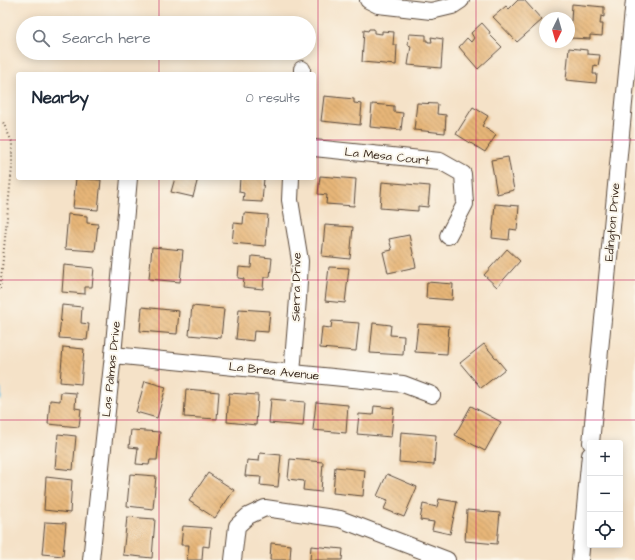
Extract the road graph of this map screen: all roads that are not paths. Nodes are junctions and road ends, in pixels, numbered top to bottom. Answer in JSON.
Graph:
{"nodes":[{"id":1,"x":368,"y":0,"type":"edge"},
{"id":2,"x":461,"y":0,"type":"edge"},
{"id":3,"x":634,"y":0,"type":"edge"},
{"id":4,"x":316,"y":148,"type":"edge"},
{"id":5,"x":129,"y":180,"type":"edge"},
{"id":6,"x":291,"y":180,"type":"edge"},
{"id":7,"x":448,"y":236,"type":"dead end"},
{"id":8,"x":113,"y":355,"type":"junction"},
{"id":9,"x":292,"y":373,"type":"junction"},
{"id":10,"x":432,"y":395,"type":"dead end"},
{"id":11,"x":591,"y":440,"type":"edge"},
{"id":12,"x":588,"y":476,"type":"edge"},
{"id":13,"x":91,"y":560,"type":"edge"},
{"id":14,"x":233,"y":560,"type":"edge"},
{"id":15,"x":447,"y":560,"type":"edge"},
{"id":16,"x":580,"y":560,"type":"edge"}],
"edges":[{"from":1,"to":2,"type":"street"},
{"from":3,"to":11,"type":"street","name":"Edington Drive"},
{"from":4,"to":7,"type":"street","name":"La Mesa Court"},
{"from":5,"to":8,"type":"street","name":"Las Palmas Drive"},
{"from":6,"to":9,"type":"street","name":"Sierra Drive"},
{"from":8,"to":9,"type":"street","name":"La Brea Avenue"},
{"from":8,"to":13,"type":"street","name":"Las Palmas Drive"},
{"from":9,"to":10,"type":"street","name":"La Brea Avenue"},
{"from":12,"to":16,"type":"street"},
{"from":14,"to":15,"type":"street"}]}
